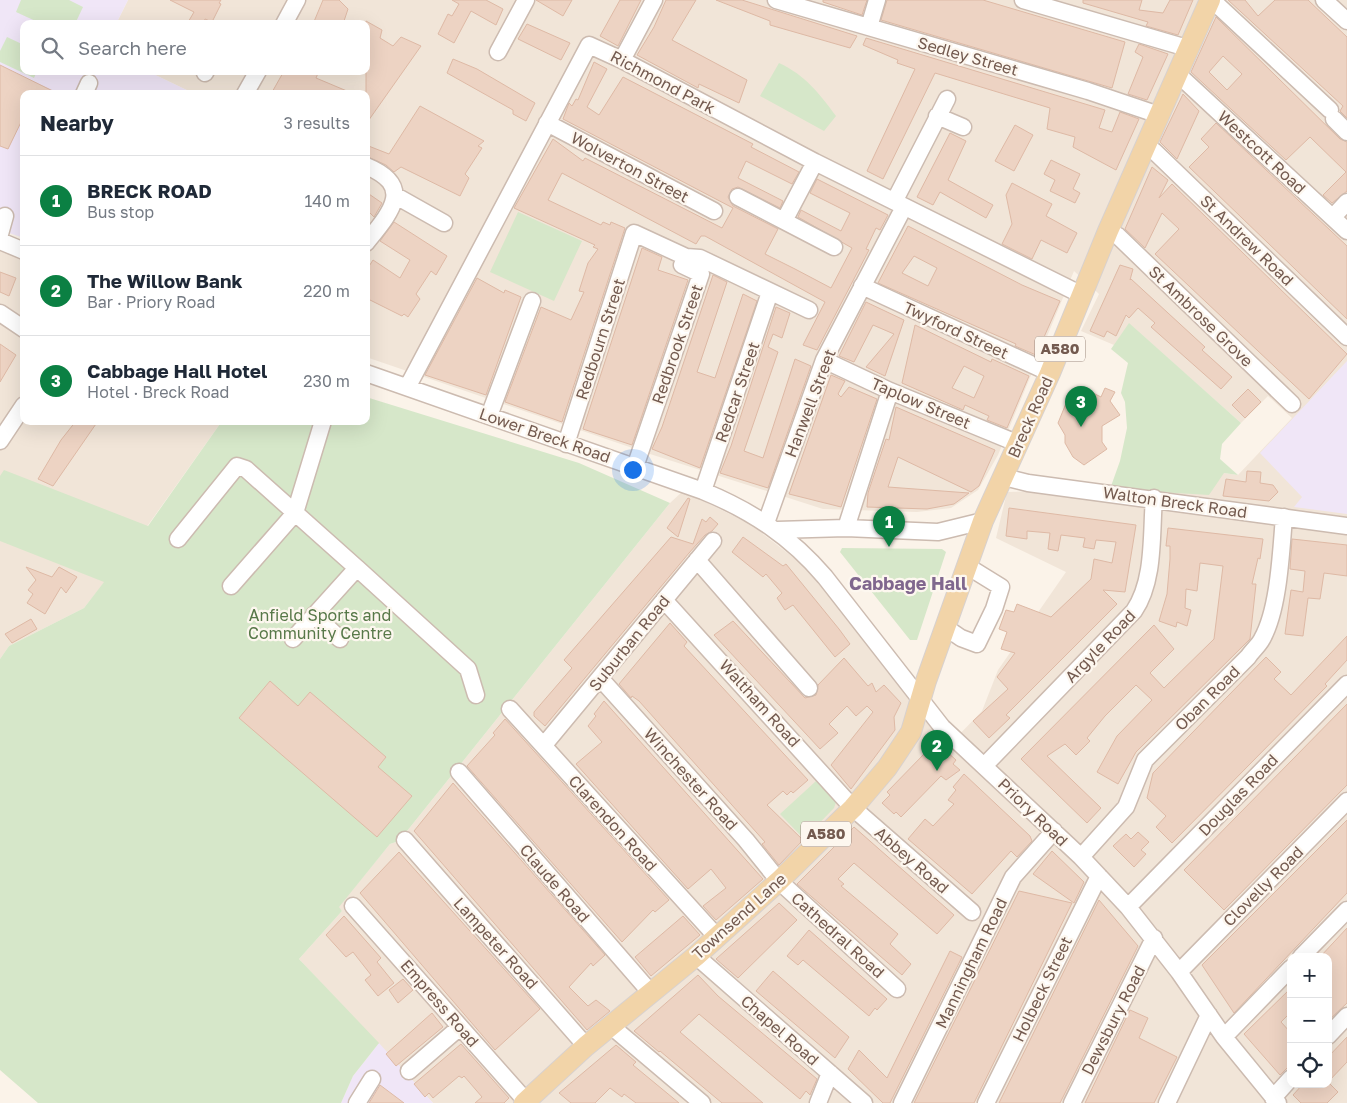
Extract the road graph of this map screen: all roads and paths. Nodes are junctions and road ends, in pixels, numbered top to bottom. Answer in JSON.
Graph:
{"nodes":[{"id":1,"x":297,"y":0,"type":"edge"},
{"id":2,"x":526,"y":0,"type":"edge"},
{"id":3,"x":654,"y":0,"type":"edge"},
{"id":4,"x":776,"y":0,"type":"edge"},
{"id":5,"x":877,"y":0,"type":"edge"},
{"id":6,"x":1023,"y":0,"type":"edge"},
{"id":7,"x":1211,"y":0,"type":"edge"},
{"id":8,"x":1324,"y":0,"type":"edge"},
{"id":9,"x":286,"y":20,"type":"edge"},
{"id":10,"x":1347,"y":21,"type":"edge"},
{"id":11,"x":869,"y":27,"type":"junction"},
{"id":12,"x":1187,"y":48,"type":"junction"},
{"id":13,"x":498,"y":52,"type":"dead end"},
{"id":14,"x":622,"y":60,"type":"junction"},
{"id":15,"x":256,"y":75,"type":"edge"},
{"id":16,"x":1176,"y":75,"type":"junction"},
{"id":17,"x":247,"y":90,"type":"edge"},
{"id":18,"x":947,"y":99,"type":"dead end"},
{"id":19,"x":1159,"y":115,"type":"junction"},
{"id":20,"x":937,"y":116,"type":"junction"},
{"id":21,"x":547,"y":123,"type":"junction"},
{"id":22,"x":963,"y":127,"type":"dead end"},
{"id":23,"x":1347,"y":132,"type":"edge"},
{"id":24,"x":1145,"y":147,"type":"junction"},
{"id":25,"x":815,"y":162,"type":"junction"},
{"id":26,"x":370,"y":168,"type":"edge"},
{"id":27,"x":396,"y":196,"type":"junction"},
{"id":28,"x":738,"y":197,"type":"dead end"},
{"id":29,"x":1347,"y":202,"type":"edge"},
{"id":30,"x":899,"y":203,"type":"junction"},
{"id":31,"x":714,"y":210,"type":"dead end"},
{"id":32,"x":5,"y":216,"type":"dead end"},
{"id":33,"x":1333,"y":217,"type":"junction"},
{"id":34,"x":784,"y":221,"type":"junction"},
{"id":35,"x":444,"y":223,"type":"dead end"},
{"id":36,"x":1108,"y":231,"type":"junction"},
{"id":37,"x":1347,"y":231,"type":"edge"},
{"id":38,"x":634,"y":233,"type":"joint"},
{"id":39,"x":0,"y":234,"type":"edge"},
{"id":40,"x":370,"y":238,"type":"edge"},
{"id":41,"x":0,"y":241,"type":"edge"},
{"id":42,"x":834,"y":247,"type":"dead end"},
{"id":43,"x":20,"y":249,"type":"edge"},
{"id":44,"x":686,"y":257,"type":"junction"},
{"id":45,"x":862,"y":286,"type":"junction"},
{"id":46,"x":770,"y":292,"type":"junction"},
{"id":47,"x":1082,"y":295,"type":"junction"},
{"id":48,"x":532,"y":301,"type":"dead end"},
{"id":49,"x":809,"y":310,"type":"dead end"},
{"id":50,"x":0,"y":313,"type":"edge"},
{"id":51,"x":20,"y":326,"type":"edge"},
{"id":52,"x":1347,"y":337,"type":"edge"},
{"id":53,"x":824,"y":360,"type":"junction"},
{"id":54,"x":1050,"y":373,"type":"junction"},
{"id":55,"x":370,"y":374,"type":"edge"},
{"id":56,"x":408,"y":386,"type":"junction"},
{"id":57,"x":890,"y":391,"type":"junction"},
{"id":58,"x":1292,"y":404,"type":"dead end"},
{"id":59,"x":20,"y":411,"type":"edge"},
{"id":60,"x":489,"y":416,"type":"junction"},
{"id":61,"x":322,"y":425,"type":"edge"},
{"id":62,"x":0,"y":441,"type":"edge"},
{"id":63,"x":566,"y":444,"type":"junction"},
{"id":64,"x":1019,"y":444,"type":"junction"},
{"id":65,"x":635,"y":467,"type":"junction"},
{"id":66,"x":1004,"y":477,"type":"junction"},
{"id":67,"x":703,"y":491,"type":"junction"},
{"id":68,"x":1154,"y":498,"type":"junction"},
{"id":69,"x":295,"y":513,"type":"junction"},
{"id":70,"x":1284,"y":517,"type":"junction"},
{"id":71,"x":983,"y":522,"type":"junction"},
{"id":72,"x":1347,"y":526,"type":"edge"},
{"id":73,"x":772,"y":527,"type":"junction"},
{"id":74,"x":846,"y":528,"type":"junction"},
{"id":75,"x":178,"y":539,"type":"dead end"},
{"id":76,"x":713,"y":541,"type":"dead end"},
{"id":77,"x":697,"y":560,"type":"junction"},
{"id":78,"x":967,"y":566,"type":"junction"},
{"id":79,"x":358,"y":568,"type":"junction"},
{"id":80,"x":231,"y":586,"type":"dead end"},
{"id":81,"x":664,"y":600,"type":"junction"},
{"id":82,"x":314,"y":615,"type":"junction"},
{"id":83,"x":945,"y":627,"type":"junction"},
{"id":84,"x":293,"y":639,"type":"dead end"},
{"id":85,"x":340,"y":639,"type":"dead end"},
{"id":86,"x":600,"y":678,"type":"junction"},
{"id":87,"x":1347,"y":684,"type":"edge"},
{"id":88,"x":809,"y":688,"type":"dead end"},
{"id":89,"x":476,"y":695,"type":"dead end"},
{"id":90,"x":921,"y":701,"type":"junction"},
{"id":91,"x":510,"y":708,"type":"dead end"},
{"id":92,"x":544,"y":745,"type":"junction"},
{"id":93,"x":985,"y":765,"type":"junction"},
{"id":94,"x":459,"y":772,"type":"dead end"},
{"id":95,"x":1347,"y":801,"type":"edge"},
{"id":96,"x":853,"y":808,"type":"junction"},
{"id":97,"x":1054,"y":831,"type":"junction"},
{"id":98,"x":405,"y":840,"type":"dead end"},
{"id":99,"x":1081,"y":857,"type":"junction"},
{"id":100,"x":1098,"y":876,"type":"junction"},
{"id":101,"x":779,"y":881,"type":"junction"},
{"id":102,"x":353,"y":906,"type":"dead end"},
{"id":103,"x":1128,"y":907,"type":"junction"},
{"id":104,"x":1347,"y":910,"type":"edge"},
{"id":105,"x":972,"y":912,"type":"dead end"},
{"id":106,"x":717,"y":937,"type":"junction"},
{"id":107,"x":1154,"y":938,"type":"junction"},
{"id":108,"x":1305,"y":953,"type":"edge"},
{"id":109,"x":696,"y":956,"type":"junction"},
{"id":110,"x":1179,"y":972,"type":"junction"},
{"id":111,"x":1287,"y":972,"type":"edge"},
{"id":112,"x":897,"y":989,"type":"dead end"},
{"id":113,"x":651,"y":993,"type":"junction"},
{"id":114,"x":1209,"y":1015,"type":"junction"},
{"id":115,"x":1347,"y":1016,"type":"edge"},
{"id":116,"x":611,"y":1026,"type":"junction"},
{"id":117,"x":460,"y":1027,"type":"junction"},
{"id":118,"x":1332,"y":1032,"type":"edge"},
{"id":119,"x":1224,"y":1037,"type":"junction"},
{"id":120,"x":586,"y":1046,"type":"junction"},
{"id":121,"x":409,"y":1072,"type":"dead end"},
{"id":122,"x":830,"y":1072,"type":"junction"},
{"id":123,"x":372,"y":1079,"type":"dead end"},
{"id":124,"x":1287,"y":1082,"type":"edge"},
{"id":125,"x":1271,"y":1099,"type":"edge"},
{"id":126,"x":529,"y":1101,"type":"edge"},
{"id":127,"x":357,"y":1103,"type":"edge"},
{"id":128,"x":702,"y":1103,"type":"edge"},
{"id":129,"x":818,"y":1103,"type":"edge"},
{"id":130,"x":864,"y":1103,"type":"edge"},
{"id":131,"x":902,"y":1103,"type":"edge"},
{"id":132,"x":986,"y":1103,"type":"edge"},
{"id":133,"x":1072,"y":1103,"type":"edge"},
{"id":134,"x":1167,"y":1103,"type":"edge"}],
"edges":[{"from":1,"to":9,"type":"street"},
{"from":2,"to":13,"type":"street"},
{"from":3,"to":14,"type":"street"},
{"from":4,"to":11,"type":"street","name":"Sedley Street"},
{"from":5,"to":11,"type":"street"},
{"from":6,"to":12,"type":"street"},
{"from":7,"to":12,"type":"main road","name":"Breck Road","number":"A580"},
{"from":7,"to":23,"type":"street"},
{"from":8,"to":10,"type":"street"},
{"from":11,"to":19,"type":"street","name":"Sedley Street"},
{"from":12,"to":16,"type":"main road","name":"Breck Road","number":"A580"},
{"from":14,"to":21,"type":"street","name":"Richmond Park"},
{"from":14,"to":25,"type":"street","name":"Richmond Park"},
{"from":15,"to":17,"type":"street"},
{"from":16,"to":19,"type":"main road","name":"Breck Road","number":"A580"},
{"from":16,"to":33,"type":"street","name":"Westcott Road"},
{"from":18,"to":20,"type":"street","name":"Hanwell Street"},
{"from":19,"to":24,"type":"main road","name":"Breck Road","number":"A580"},
{"from":20,"to":22,"type":"street"},
{"from":20,"to":30,"type":"street","name":"Hanwell Street"},
{"from":21,"to":31,"type":"street","name":"Wolverton Street"},
{"from":21,"to":56,"type":"street","name":"Richmond Park"},
{"from":24,"to":36,"type":"main road","name":"Breck Road","number":"A580"},
{"from":24,"to":52,"type":"street","name":"St Andrew Road"},
{"from":25,"to":30,"type":"street","name":"Richmond Park"},
{"from":25,"to":34,"type":"street"},
{"from":26,"to":27,"type":"street"},
{"from":27,"to":35,"type":"street"},
{"from":27,"to":40,"type":"street"},
{"from":28,"to":34,"type":"street"},
{"from":29,"to":33,"type":"street"},
{"from":30,"to":45,"type":"street","name":"Hanwell Street"},
{"from":30,"to":47,"type":"street","name":"Richmond Park"},
{"from":32,"to":39,"type":"street"},
{"from":33,"to":37,"type":"street","name":"Westcott Road"},
{"from":34,"to":42,"type":"street"},
{"from":36,"to":47,"type":"main road","name":"Breck Road","number":"A580"},
{"from":36,"to":58,"type":"street","name":"St Ambrose Grove"},
{"from":38,"to":44,"type":"street","name":"Redbrook Street"},
{"from":38,"to":63,"type":"street","name":"Redbourn Street"},
{"from":41,"to":43,"type":"street"},
{"from":44,"to":46,"type":"street"},
{"from":44,"to":65,"type":"street","name":"Redbrook Street"},
{"from":45,"to":53,"type":"street","name":"Hanwell Street"},
{"from":45,"to":54,"type":"street","name":"Twyford Street"},
{"from":46,"to":49,"type":"street"},
{"from":46,"to":67,"type":"street","name":"Redcar Street"},
{"from":47,"to":54,"type":"main road","name":"Breck Road","number":"A580"},
{"from":48,"to":60,"type":"street"},
{"from":50,"to":51,"type":"street"},
{"from":53,"to":57,"type":"street","name":"Taplow Street"},
{"from":53,"to":73,"type":"street","name":"Hanwell Street"},
{"from":54,"to":64,"type":"main road","name":"Breck Road","number":"A580"},
{"from":55,"to":56,"type":"street","name":"Lower Breck Road"},
{"from":56,"to":60,"type":"street","name":"Lower Breck Road"},
{"from":57,"to":64,"type":"street","name":"Taplow Street"},
{"from":57,"to":74,"type":"street"},
{"from":59,"to":62,"type":"street"},
{"from":60,"to":63,"type":"street","name":"Lower Breck Road"},
{"from":61,"to":69,"type":"street"},
{"from":63,"to":65,"type":"street","name":"Lower Breck Road"},
{"from":64,"to":66,"type":"main road","name":"Breck Road","number":"A580"},
{"from":65,"to":67,"type":"street","name":"Lower Breck Road"},
{"from":66,"to":68,"type":"street","name":"Walton Breck Road"},
{"from":66,"to":71,"type":"main road","name":"Breck Road","number":"A580"},
{"from":67,"to":73,"type":"street","name":"Lower Breck Road"},
{"from":68,"to":70,"type":"street","name":"Walton Breck Road"},
{"from":68,"to":93,"type":"street","name":"Argyle Road"},
{"from":69,"to":75,"type":"street"},
{"from":69,"to":79,"type":"street"},
{"from":69,"to":80,"type":"street"},
{"from":70,"to":72,"type":"street","name":"Walton Breck Road"},
{"from":70,"to":99,"type":"street","name":"Oban Road"},
{"from":71,"to":74,"type":"street"},
{"from":71,"to":78,"type":"main road","name":"Breck Road","number":"A580"},
{"from":73,"to":74,"type":"street"},
{"from":73,"to":90,"type":"street","name":"Priory Road"},
{"from":76,"to":77,"type":"street","name":"Suburban Road"},
{"from":77,"to":81,"type":"street","name":"Suburban Road"},
{"from":77,"to":88,"type":"street"},
{"from":78,"to":83,"type":"main road","name":"Breck Road","number":"A580"},
{"from":78,"to":83,"type":"street"},
{"from":79,"to":82,"type":"street"},
{"from":79,"to":89,"type":"street"},
{"from":81,"to":86,"type":"street","name":"Suburban Road"},
{"from":81,"to":96,"type":"street","name":"Waltham Road"},
{"from":82,"to":84,"type":"street"},
{"from":82,"to":85,"type":"street"},
{"from":83,"to":90,"type":"main road","name":"Breck Road","number":"A580"},
{"from":86,"to":92,"type":"street","name":"Suburban Road"},
{"from":86,"to":101,"type":"street","name":"Winchester Road"},
{"from":87,"to":103,"type":"street","name":"Douglas Road"},
{"from":90,"to":93,"type":"street","name":"Priory Road"},
{"from":90,"to":96,"type":"main road","name":"Townsend Lane","number":"A580"},
{"from":91,"to":92,"type":"street","name":"Clarendon Road"},
{"from":92,"to":106,"type":"street","name":"Clarendon Road"},
{"from":93,"to":97,"type":"street","name":"Priory Road"},
{"from":94,"to":113,"type":"street","name":"Claude Road"},
{"from":95,"to":110,"type":"street","name":"Clovelly Road"},
{"from":96,"to":101,"type":"main road","name":"Townsend Lane","number":"A580"},
{"from":96,"to":105,"type":"street","name":"Abbey Road"},
{"from":97,"to":99,"type":"street","name":"Priory Road"},
{"from":97,"to":131,"type":"street","name":"Manningham Road"},
{"from":98,"to":120,"type":"street","name":"Lampeter Road"},
{"from":99,"to":100,"type":"street","name":"Priory Road"},
{"from":100,"to":103,"type":"street","name":"Priory Road"},
{"from":100,"to":132,"type":"street","name":"Holbeck Street"},
{"from":101,"to":106,"type":"main road","name":"Townsend Lane","number":"A580"},
{"from":101,"to":112,"type":"street","name":"Cathedral Road"},
{"from":102,"to":117,"type":"street","name":"Empress Road"},
{"from":103,"to":107,"type":"street","name":"Priory Road"},
{"from":104,"to":108,"type":"street"},
{"from":106,"to":109,"type":"main road","name":"Townsend Lane","number":"A580"},
{"from":107,"to":110,"type":"street","name":"Priory Road"},
{"from":107,"to":133,"type":"street","name":"Dewsbury Road"},
{"from":109,"to":113,"type":"main road","name":"Townsend Lane","number":"A580"},
{"from":109,"to":122,"type":"street","name":"Chapel Road"},
{"from":110,"to":114,"type":"street","name":"Priory Road"},
{"from":111,"to":119,"type":"street"},
{"from":113,"to":116,"type":"main road","name":"Townsend Lane","number":"A580"},
{"from":114,"to":119,"type":"street","name":"Priory Road"},
{"from":114,"to":134,"type":"street"},
{"from":115,"to":118,"type":"street"},
{"from":116,"to":120,"type":"main road","name":"Townsend Lane","number":"A580"},
{"from":116,"to":128,"type":"street"},
{"from":117,"to":121,"type":"street"},
{"from":117,"to":126,"type":"street","name":"Empress Road"},
{"from":119,"to":125,"type":"street","name":"Priory Road"},
{"from":120,"to":126,"type":"main road","name":"Townsend Lane","number":"A580"},
{"from":122,"to":129,"type":"street"},
{"from":122,"to":130,"type":"street","name":"Chapel Road"},
{"from":123,"to":127,"type":"street"},
{"from":124,"to":125,"type":"street"}]}
